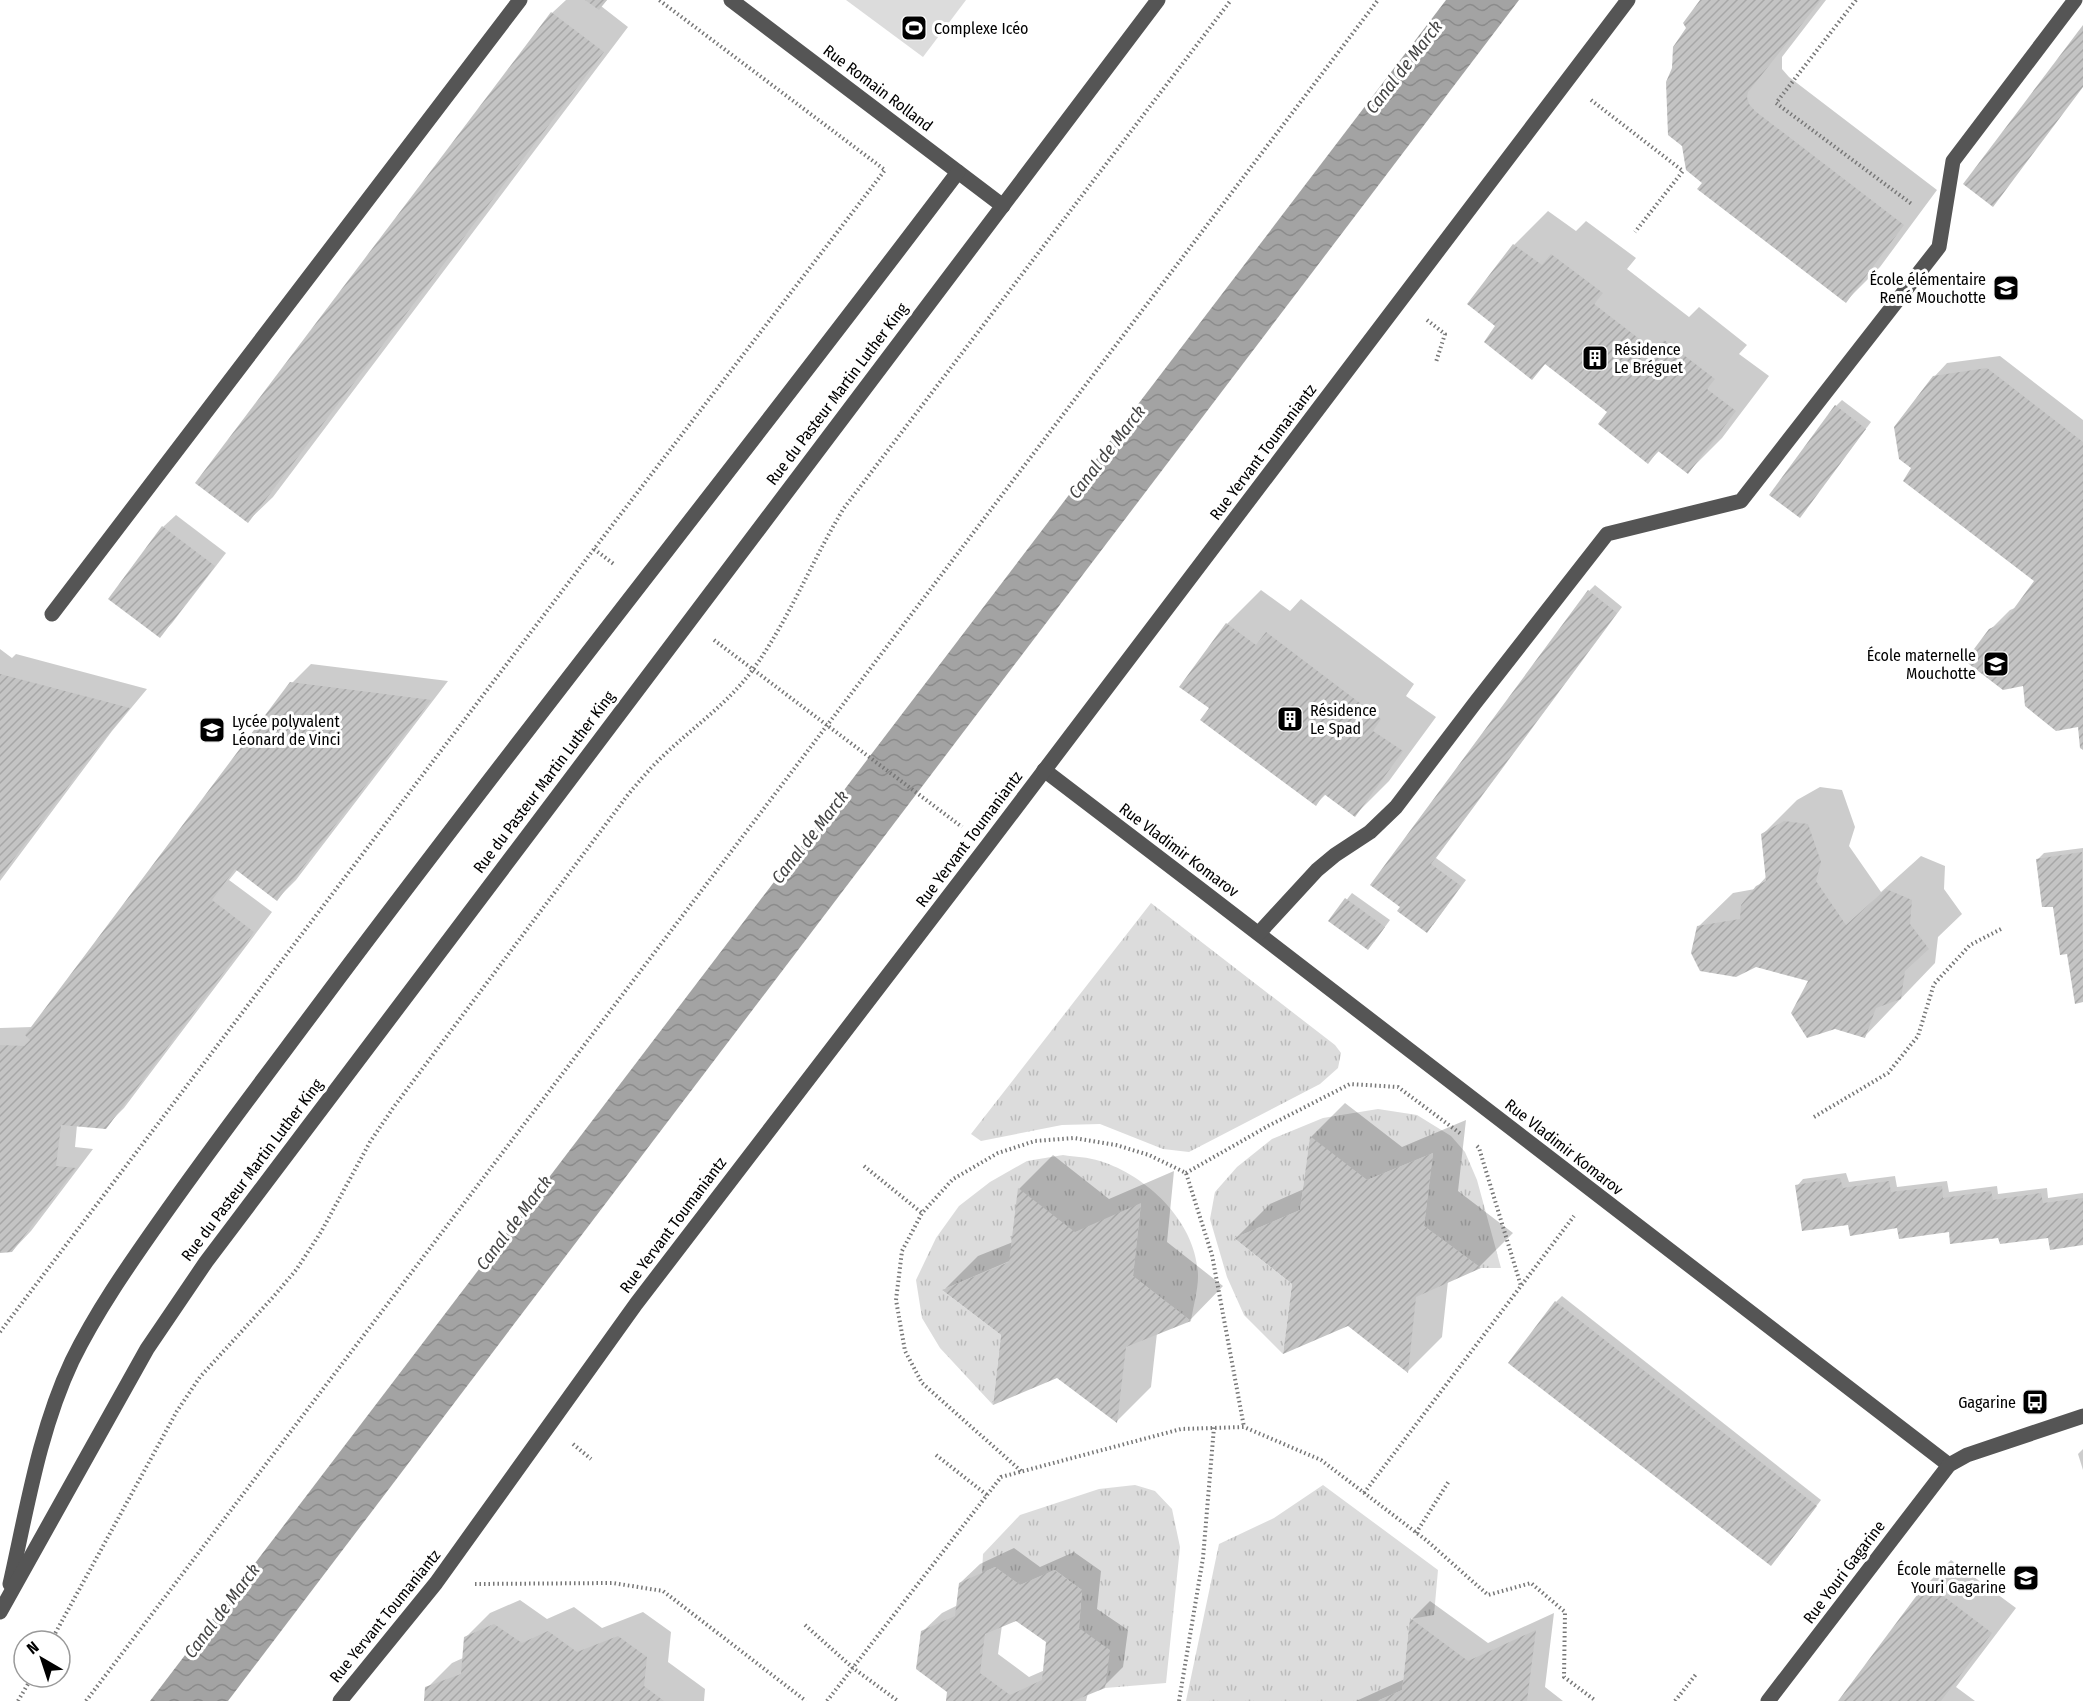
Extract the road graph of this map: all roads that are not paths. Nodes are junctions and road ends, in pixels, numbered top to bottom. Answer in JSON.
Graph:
{"nodes":[{"id":1,"x":520,"y":0,"type":"edge"},
{"id":2,"x":731,"y":0,"type":"edge"},
{"id":3,"x":1158,"y":0,"type":"edge"},
{"id":4,"x":1628,"y":0,"type":"edge"},
{"id":5,"x":2075,"y":0,"type":"edge"},
{"id":6,"x":958,"y":172,"type":"junction"},
{"id":7,"x":1003,"y":206,"type":"junction"},
{"id":8,"x":51,"y":614,"type":"dead end"},
{"id":9,"x":1044,"y":770,"type":"junction"},
{"id":10,"x":1259,"y":933,"type":"junction"},
{"id":11,"x":2083,"y":1416,"type":"edge"},
{"id":12,"x":1949,"y":1465,"type":"junction"},
{"id":13,"x":3,"y":1606,"type":"edge"},
{"id":14,"x":340,"y":1701,"type":"edge"},
{"id":15,"x":1768,"y":1701,"type":"edge"}],
"edges":[{"from":1,"to":8,"type":"street"},
{"from":2,"to":6,"type":"street","name":"Rue Romain Rolland"},
{"from":3,"to":7,"type":"street","name":"Rue du Pasteur Martin Luther King"},
{"from":4,"to":9,"type":"street","name":"Rue Yervant Toumaniantz"},
{"from":5,"to":10,"type":"street"},
{"from":6,"to":7,"type":"street","name":"Rue Romain Rolland"},
{"from":6,"to":13,"type":"street"},
{"from":7,"to":13,"type":"street","name":"Rue du Pasteur Martin Luther King"},
{"from":9,"to":10,"type":"street","name":"Rue Vladimir Komarov"},
{"from":9,"to":14,"type":"street","name":"Rue Yervant Toumaniantz"},
{"from":10,"to":12,"type":"street","name":"Rue Vladimir Komarov"},
{"from":11,"to":12,"type":"street"},
{"from":12,"to":15,"type":"street","name":"Rue Youri Gagarine"}]}
